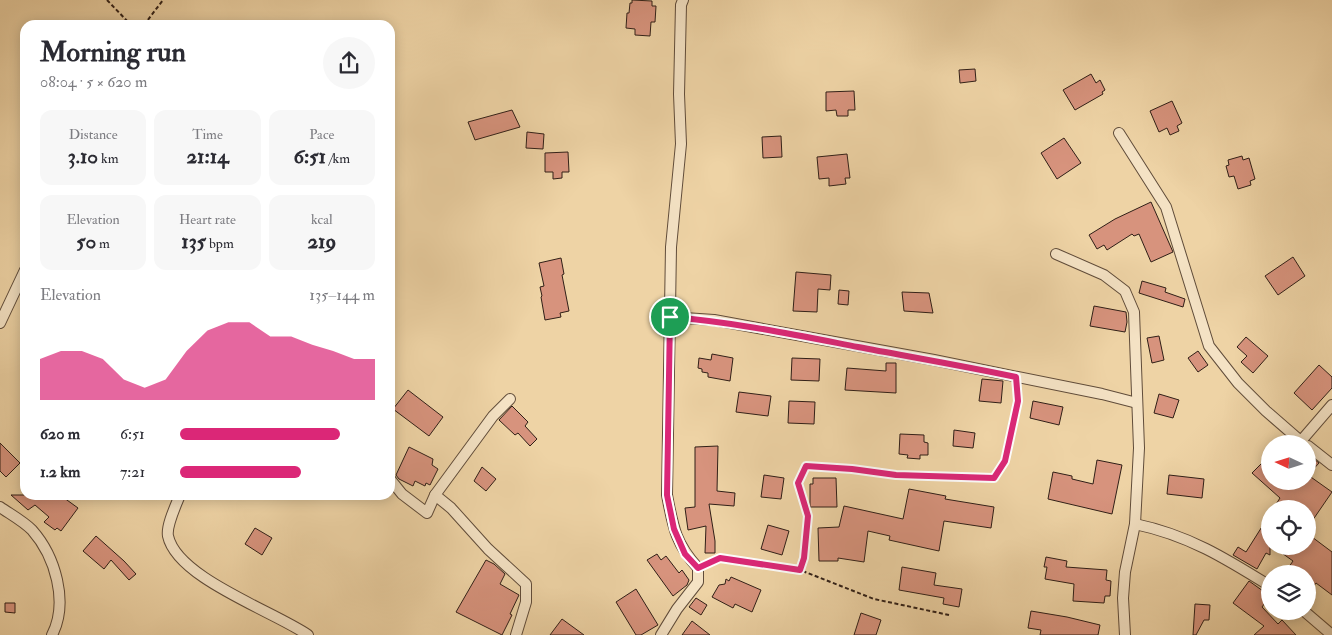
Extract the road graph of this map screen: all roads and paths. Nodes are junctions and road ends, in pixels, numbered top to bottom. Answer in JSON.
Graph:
{"nodes":[{"id":1,"x":108,"y":0,"type":"edge"},
{"id":2,"x":163,"y":0,"type":"edge"},
{"id":3,"x":683,"y":0,"type":"edge"},
{"id":4,"x":126,"y":20,"type":"edge"},
{"id":5,"x":148,"y":20,"type":"edge"},
{"id":6,"x":1119,"y":133,"type":"dead end"},
{"id":7,"x":1056,"y":254,"type":"dead end"},
{"id":8,"x":20,"y":281,"type":"edge"},
{"id":9,"x":670,"y":317,"type":"junction"},
{"id":10,"x":0,"y":323,"type":"edge"},
{"id":11,"x":1016,"y":377,"type":"junction"},
{"id":12,"x":510,"y":399,"type":"dead end"},
{"id":13,"x":1137,"y":403,"type":"junction"},
{"id":14,"x":1332,"y":404,"type":"edge"},
{"id":15,"x":1294,"y":435,"type":"edge"},
{"id":16,"x":1310,"y":435,"type":"edge"},
{"id":17,"x":1316,"y":453,"type":"edge"},
{"id":18,"x":1332,"y":465,"type":"edge"},
{"id":19,"x":395,"y":485,"type":"edge"},
{"id":20,"x":435,"y":495,"type":"junction"},
{"id":21,"x":178,"y":500,"type":"edge"},
{"id":22,"x":0,"y":507,"type":"edge"},
{"id":23,"x":1135,"y":524,"type":"junction"},
{"id":24,"x":698,"y":568,"type":"junction"},
{"id":25,"x":800,"y":570,"type":"junction"},
{"id":26,"x":1261,"y":580,"type":"edge"},
{"id":27,"x":949,"y":615,"type":"dead end"},
{"id":28,"x":1314,"y":620,"type":"edge"},
{"id":29,"x":52,"y":635,"type":"edge"},
{"id":30,"x":308,"y":635,"type":"edge"},
{"id":31,"x":516,"y":635,"type":"edge"},
{"id":32,"x":661,"y":635,"type":"edge"},
{"id":33,"x":1125,"y":635,"type":"edge"},
{"id":34,"x":1332,"y":635,"type":"edge"}],
"edges":[{"from":1,"to":4,"type":"path"},
{"from":2,"to":5,"type":"path"},
{"from":3,"to":9,"type":"street"},
{"from":6,"to":15,"type":"street"},
{"from":7,"to":13,"type":"street"},
{"from":8,"to":10,"type":"street"},
{"from":9,"to":11,"type":"street"},
{"from":9,"to":24,"type":"street"},
{"from":11,"to":13,"type":"street"},
{"from":11,"to":25,"type":"path"},
{"from":12,"to":20,"type":"street"},
{"from":13,"to":23,"type":"street"},
{"from":14,"to":16,"type":"street"},
{"from":17,"to":18,"type":"street"},
{"from":19,"to":20,"type":"street"},
{"from":20,"to":31,"type":"street"},
{"from":21,"to":30,"type":"street"},
{"from":22,"to":29,"type":"street"},
{"from":23,"to":26,"type":"street"},
{"from":23,"to":33,"type":"street"},
{"from":24,"to":25,"type":"path"},
{"from":24,"to":32,"type":"street"},
{"from":25,"to":27,"type":"path"},
{"from":28,"to":34,"type":"street"}]}
